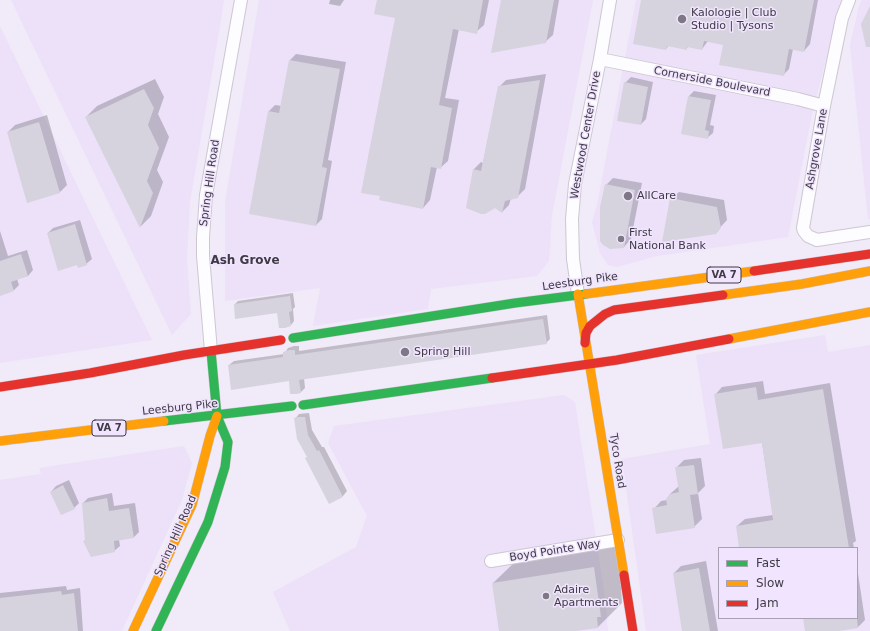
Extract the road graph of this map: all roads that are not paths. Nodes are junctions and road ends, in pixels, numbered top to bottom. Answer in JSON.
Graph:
{"nodes":[{"id":1,"x":241,"y":0,"type":"edge"},
{"id":2,"x":610,"y":0,"type":"edge"},
{"id":3,"x":849,"y":0,"type":"edge"},
{"id":4,"x":600,"y":59,"type":"junction"},
{"id":5,"x":824,"y":106,"type":"junction"},
{"id":6,"x":870,"y":232,"type":"edge"},
{"id":7,"x":870,"y":254,"type":"edge"},
{"id":8,"x":870,"y":271,"type":"edge"},
{"id":9,"x":578,"y":294,"type":"junction"},
{"id":10,"x":870,"y":312,"type":"edge"},
{"id":11,"x":293,"y":338,"type":"dead end"},
{"id":12,"x":281,"y":340,"type":"dead end"},
{"id":13,"x":585,"y":343,"type":"junction"},
{"id":14,"x":211,"y":351,"type":"junction"},
{"id":15,"x":589,"y":364,"type":"junction"},
{"id":16,"x":0,"y":387,"type":"edge"},
{"id":17,"x":303,"y":405,"type":"dead end"},
{"id":18,"x":292,"y":406,"type":"dead end"},
{"id":19,"x":217,"y":416,"type":"junction"},
{"id":20,"x":0,"y":441,"type":"edge"},
{"id":21,"x":618,"y":540,"type":"junction"},
{"id":22,"x":491,"y":562,"type":"dead end"},
{"id":23,"x":133,"y":631,"type":"edge"},
{"id":24,"x":156,"y":631,"type":"edge"},
{"id":25,"x":633,"y":631,"type":"edge"}],
"edges":[{"from":1,"to":14,"type":"street","name":"Spring Hill Road"},
{"from":2,"to":4,"type":"street","name":"Westwood Center Drive"},
{"from":3,"to":5,"type":"street","name":"Ashgrove Lane"},
{"from":4,"to":5,"type":"street","name":"Cornerside Boulevard"},
{"from":4,"to":9,"type":"street","name":"Westwood Center Drive"},
{"from":5,"to":6,"type":"street","name":"Ashgrove Lane"},
{"from":7,"to":9,"type":"main road","name":"Leesburg Pike","number":"VA 7"},
{"from":8,"to":13,"type":"main road"},
{"from":9,"to":11,"type":"main road","name":"Leesburg Pike","number":"VA 7"},
{"from":9,"to":13,"type":"main road","name":"Tyco Road"},
{"from":10,"to":15,"type":"main road"},
{"from":12,"to":14,"type":"main road"},
{"from":13,"to":15,"type":"main road","name":"Tyco Road"},
{"from":14,"to":16,"type":"main road"},
{"from":14,"to":19,"type":"main road","name":"Spring Hill Road"},
{"from":15,"to":17,"type":"main road"},
{"from":15,"to":21,"type":"main road","name":"Tyco Road"},
{"from":18,"to":19,"type":"main road","name":"Leesburg Pike","number":"VA 7"},
{"from":19,"to":20,"type":"main road","name":"Leesburg Pike","number":"VA 7"},
{"from":19,"to":23,"type":"main road","name":"Spring Hill Road"},
{"from":19,"to":24,"type":"main road","name":"Spring Hill Road"},
{"from":21,"to":22,"type":"street","name":"Boyd Pointe Way"},
{"from":21,"to":25,"type":"main road","name":"Tyco Road"}]}
